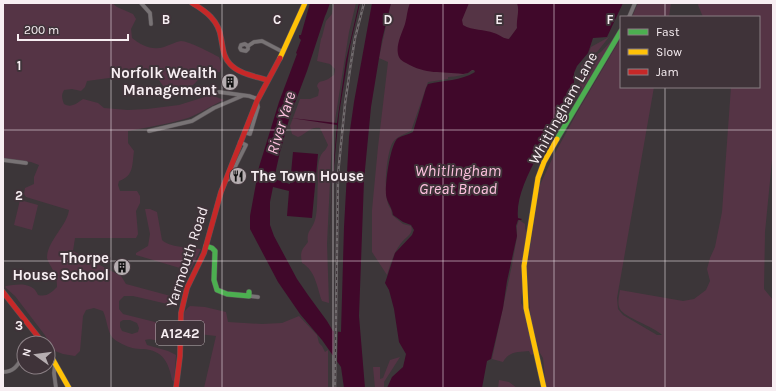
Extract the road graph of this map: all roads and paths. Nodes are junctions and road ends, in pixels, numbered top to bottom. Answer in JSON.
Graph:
{"nodes":[{"id":1,"x":141,"y":3,"type":"edge"},
{"id":2,"x":192,"y":3,"type":"edge"},
{"id":3,"x":305,"y":3,"type":"edge"},
{"id":4,"x":635,"y":3,"type":"edge"},
{"id":5,"x":629,"y":16,"type":"edge"},
{"id":6,"x":151,"y":24,"type":"dead end"},
{"id":7,"x":620,"y":33,"type":"edge"},
{"id":8,"x":248,"y":46,"type":"dead end"},
{"id":9,"x":283,"y":52,"type":"junction"},
{"id":10,"x":267,"y":80,"type":"junction"},
{"id":11,"x":219,"y":92,"type":"dead end"},
{"id":12,"x":242,"y":96,"type":"junction"},
{"id":13,"x":258,"y":100,"type":"junction"},
{"id":14,"x":149,"y":131,"type":"dead end"},
{"id":15,"x":3,"y":160,"type":"edge"},
{"id":16,"x":25,"y":163,"type":"dead end"},
{"id":17,"x":206,"y":246,"type":"junction"},
{"id":18,"x":3,"y":292,"type":"edge"},
{"id":19,"x":249,"y":294,"type":"joint"},
{"id":20,"x":258,"y":297,"type":"dead end"},
{"id":21,"x":36,"y":335,"type":"edge"},
{"id":22,"x":56,"y":366,"type":"edge"},
{"id":23,"x":16,"y":367,"type":"edge"},
{"id":24,"x":3,"y":372,"type":"edge"},
{"id":25,"x":60,"y":373,"type":"junction"},
{"id":26,"x":54,"y":375,"type":"edge"},
{"id":27,"x":55,"y":380,"type":"junction"},
{"id":28,"x":56,"y":388,"type":"edge"},
{"id":29,"x":69,"y":388,"type":"edge"},
{"id":30,"x":176,"y":388,"type":"edge"},
{"id":31,"x":544,"y":388,"type":"edge"}],
"edges":[{"from":1,"to":6,"type":"street"},
{"from":2,"to":10,"type":"street"},
{"from":3,"to":9,"type":"street","name":"Yarmouth Road","number":"A1242"},
{"from":4,"to":5,"type":"street"},
{"from":7,"to":31,"type":"street","name":"Whitlingham Lane"},
{"from":8,"to":9,"type":"street"},
{"from":9,"to":10,"type":"street","name":"Yarmouth Road","number":"A1242"},
{"from":10,"to":13,"type":"street","name":"Yarmouth Road","number":"A1242"},
{"from":11,"to":12,"type":"street"},
{"from":12,"to":13,"type":"street"},
{"from":12,"to":14,"type":"street"},
{"from":13,"to":17,"type":"street","name":"Yarmouth Road","number":"A1242"},
{"from":15,"to":16,"type":"street"},
{"from":17,"to":19,"type":"street"},
{"from":17,"to":30,"type":"street","name":"Yarmouth Road","number":"A1242"},
{"from":18,"to":21,"type":"street"},
{"from":19,"to":20,"type":"street"},
{"from":22,"to":25,"type":"street"},
{"from":23,"to":24,"type":"street"},
{"from":25,"to":27,"type":"street"},
{"from":25,"to":29,"type":"street"},
{"from":26,"to":27,"type":"street"},
{"from":27,"to":28,"type":"street"}]}
